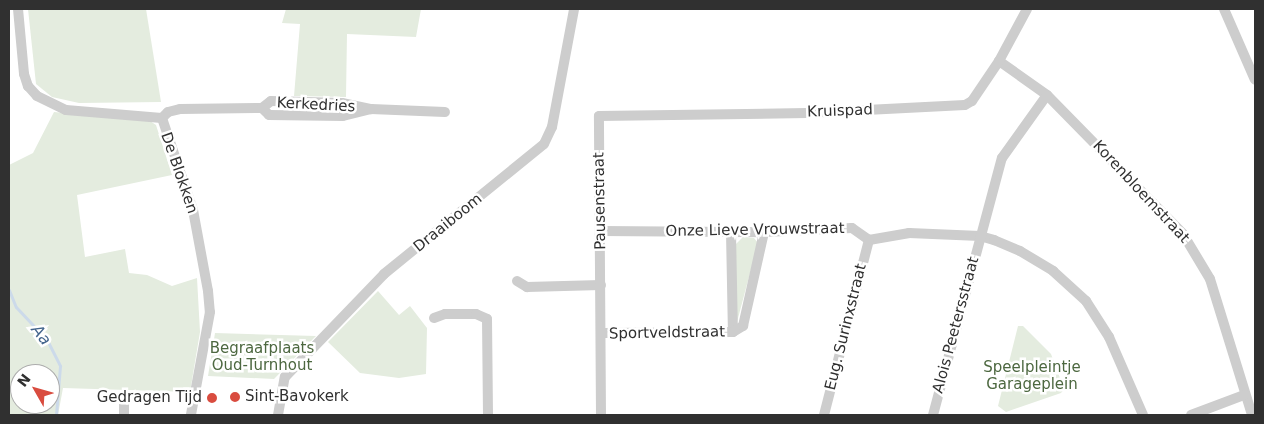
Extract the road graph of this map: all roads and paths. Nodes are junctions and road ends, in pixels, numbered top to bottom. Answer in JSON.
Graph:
{"nodes":[{"id":1,"x":18,"y":9,"type":"edge"},
{"id":2,"x":574,"y":9,"type":"edge"},
{"id":3,"x":1027,"y":9,"type":"edge"},
{"id":4,"x":1226,"y":9,"type":"edge"},
{"id":5,"x":999,"y":61,"type":"junction"},
{"id":6,"x":1255,"y":80,"type":"edge"},
{"id":7,"x":1047,"y":95,"type":"junction"},
{"id":8,"x":445,"y":112,"type":"dead end"},
{"id":9,"x":599,"y":116,"type":"joint"},
{"id":10,"x":162,"y":118,"type":"junction"},
{"id":11,"x":601,"y":231,"type":"junction"},
{"id":12,"x":731,"y":232,"type":"junction"},
{"id":13,"x":764,"y":232,"type":"junction"},
{"id":14,"x":980,"y":236,"type":"junction"},
{"id":15,"x":869,"y":240,"type":"junction"},
{"id":16,"x":517,"y":282,"type":"dead end"},
{"id":17,"x":601,"y":285,"type":"junction"},
{"id":18,"x":434,"y":318,"type":"dead end"},
{"id":19,"x":733,"y":332,"type":"junction"},
{"id":20,"x":602,"y":333,"type":"junction"},
{"id":21,"x":1244,"y":395,"type":"junction"},
{"id":22,"x":124,"y":403,"type":"dead end"},
{"id":23,"x":124,"y":415,"type":"edge"},
{"id":24,"x":191,"y":415,"type":"edge"},
{"id":25,"x":278,"y":415,"type":"edge"},
{"id":26,"x":488,"y":415,"type":"edge"},
{"id":27,"x":601,"y":415,"type":"edge"},
{"id":28,"x":824,"y":415,"type":"edge"},
{"id":29,"x":932,"y":415,"type":"edge"},
{"id":30,"x":1143,"y":415,"type":"edge"},
{"id":31,"x":1191,"y":415,"type":"edge"},
{"id":32,"x":1252,"y":415,"type":"edge"}],
"edges":[{"from":1,"to":10,"type":"street","name":"De Blokken"},
{"from":2,"to":25,"type":"street","name":"Draaiboom"},
{"from":3,"to":5,"type":"street","name":"Kruispad"},
{"from":4,"to":6,"type":"street"},
{"from":5,"to":7,"type":"street","name":"Korenbloemstraat"},
{"from":5,"to":9,"type":"street","name":"Kruispad"},
{"from":7,"to":14,"type":"street","name":"Alois Peetersstraat"},
{"from":7,"to":21,"type":"street","name":"Korenbloemstraat"},
{"from":8,"to":10,"type":"street","name":"Kerkedries"},
{"from":9,"to":11,"type":"street","name":"Pausenstraat"},
{"from":10,"to":24,"type":"street","name":"De Blokken"},
{"from":11,"to":12,"type":"street","name":"Onze Lieve Vrouwstraat"},
{"from":11,"to":17,"type":"street","name":"Pausenstraat"},
{"from":12,"to":13,"type":"street","name":"Onze Lieve Vrouwstraat"},
{"from":12,"to":19,"type":"street","name":"Sportveldstraat"},
{"from":13,"to":15,"type":"street","name":"Onze Lieve Vrouwstraat"},
{"from":13,"to":19,"type":"street","name":"Sportveldstraat"},
{"from":14,"to":15,"type":"street"},
{"from":14,"to":29,"type":"street","name":"Alois Peetersstraat"},
{"from":14,"to":30,"type":"street"},
{"from":15,"to":28,"type":"street","name":"Eug. Surinxstraat"},
{"from":16,"to":17,"type":"street"},
{"from":17,"to":20,"type":"street","name":"Pausenstraat"},
{"from":18,"to":26,"type":"street"},
{"from":19,"to":20,"type":"street","name":"Sportveldstraat"},
{"from":20,"to":27,"type":"street","name":"Pausenstraat"},
{"from":21,"to":31,"type":"street"},
{"from":21,"to":32,"type":"street","name":"Korenbloemstraat"},
{"from":22,"to":23,"type":"street"}]}
